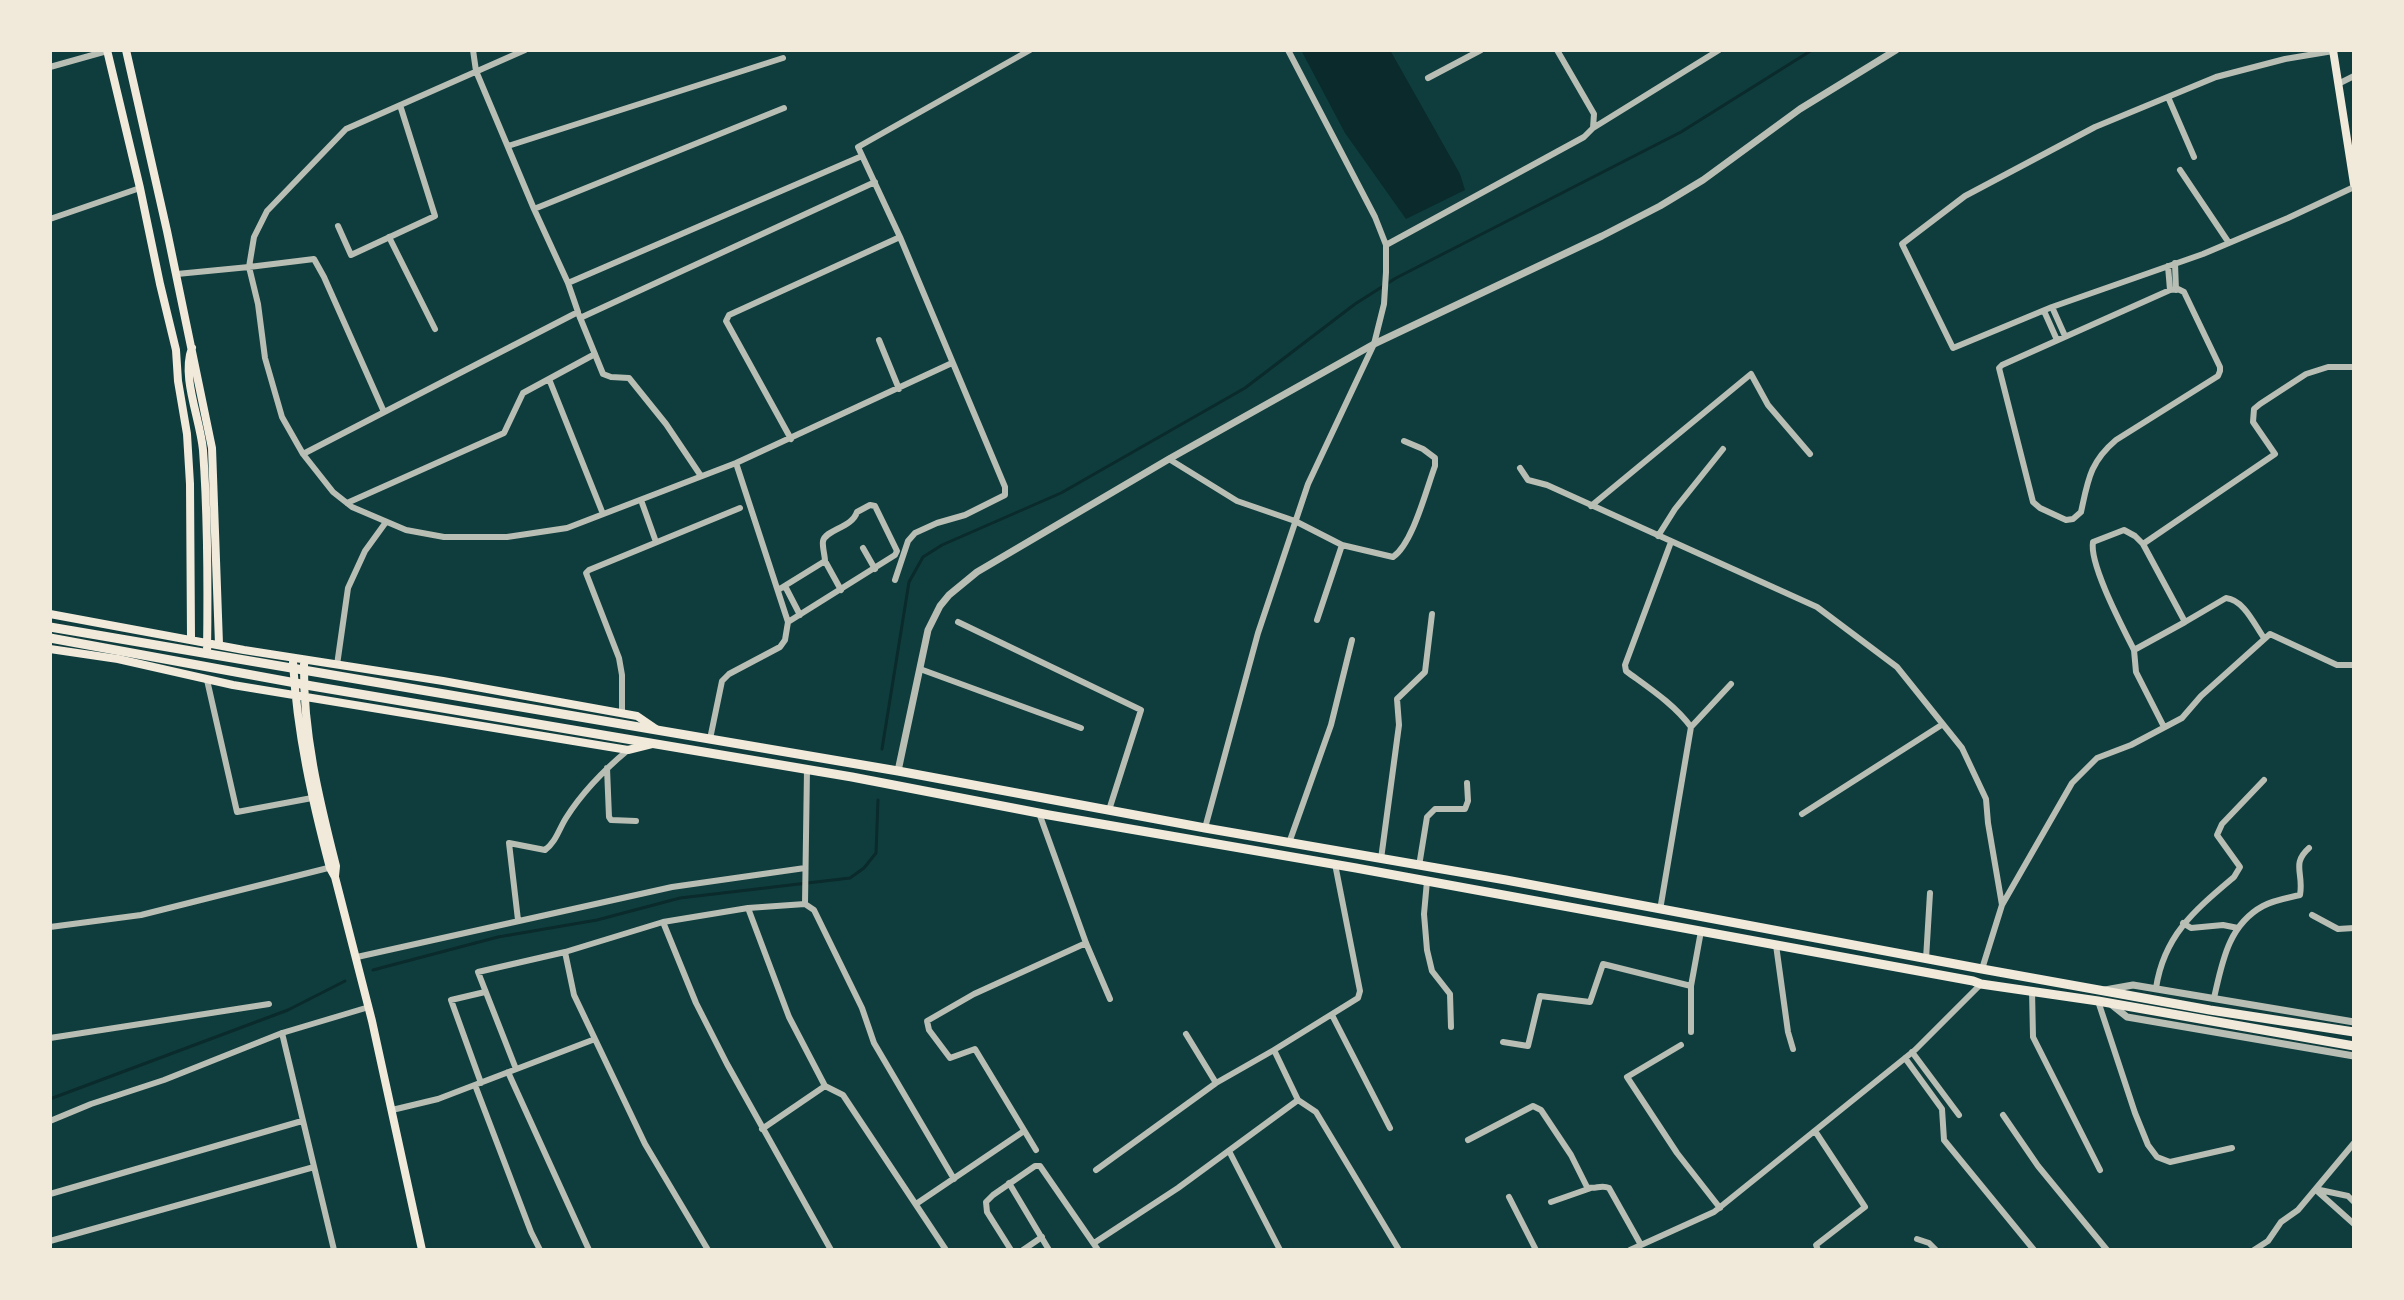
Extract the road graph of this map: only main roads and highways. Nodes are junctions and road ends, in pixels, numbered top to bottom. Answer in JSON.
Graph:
{"nodes":[{"id":1,"x":107,"y":50,"type":"edge"},
{"id":2,"x":126,"y":50,"type":"edge"},
{"id":3,"x":2333,"y":50,"type":"edge"},
{"id":4,"x":2349,"y":124,"type":"edge"},
{"id":5,"x":2354,"y":186,"type":"edge"},
{"id":6,"x":192,"y":347,"type":"junction"},
{"id":7,"x":176,"y":350,"type":"junction"},
{"id":8,"x":187,"y":361,"type":"junction"},
{"id":9,"x":50,"y":614,"type":"edge"},
{"id":10,"x":50,"y":627,"type":"edge"},
{"id":11,"x":163,"y":634,"type":"junction"},
{"id":12,"x":50,"y":638,"type":"edge"},
{"id":13,"x":191,"y":638,"type":"junction"},
{"id":14,"x":219,"y":644,"type":"junction"},
{"id":15,"x":50,"y":649,"type":"edge"},
{"id":16,"x":207,"y":654,"type":"junction"},
{"id":17,"x":293,"y":658,"type":"junction"},
{"id":18,"x":305,"y":660,"type":"junction"},
{"id":19,"x":159,"y":669,"type":"junction"},
{"id":20,"x":299,"y":695,"type":"junction"},
{"id":21,"x":659,"y":731,"type":"junction"},
{"id":22,"x":656,"y":743,"type":"junction"},
{"id":23,"x":333,"y":870,"type":"junction"},
{"id":24,"x":2354,"y":1032,"type":"edge"},
{"id":25,"x":2354,"y":1046,"type":"edge"},
{"id":26,"x":422,"y":1250,"type":"edge"}],
"edges":[{"from":1,"to":7,"type":"main road"},
{"from":2,"to":6,"type":"main road"},
{"from":3,"to":4,"type":"main road"},
{"from":4,"to":5,"type":"main road"},
{"from":6,"to":8,"type":"main road"},
{"from":6,"to":14,"type":"main road"},
{"from":7,"to":8,"type":"main road"},
{"from":7,"to":13,"type":"main road"},
{"from":8,"to":16,"type":"main road"},
{"from":9,"to":11,"type":"main road"},
{"from":10,"to":16,"type":"main road"},
{"from":11,"to":13,"type":"main road"},
{"from":11,"to":19,"type":"main road"},
{"from":12,"to":22,"type":"main road"},
{"from":13,"to":14,"type":"main road"},
{"from":14,"to":17,"type":"main road"},
{"from":15,"to":19,"type":"main road"},
{"from":16,"to":21,"type":"main road"},
{"from":17,"to":18,"type":"main road"},
{"from":17,"to":20,"type":"main road"},
{"from":18,"to":20,"type":"main road"},
{"from":18,"to":21,"type":"main road"},
{"from":19,"to":20,"type":"main road"},
{"from":20,"to":22,"type":"main road"},
{"from":20,"to":23,"type":"main road"},
{"from":20,"to":23,"type":"main road"},
{"from":21,"to":24,"type":"main road"},
{"from":22,"to":25,"type":"main road"},
{"from":23,"to":26,"type":"main road"}]}
